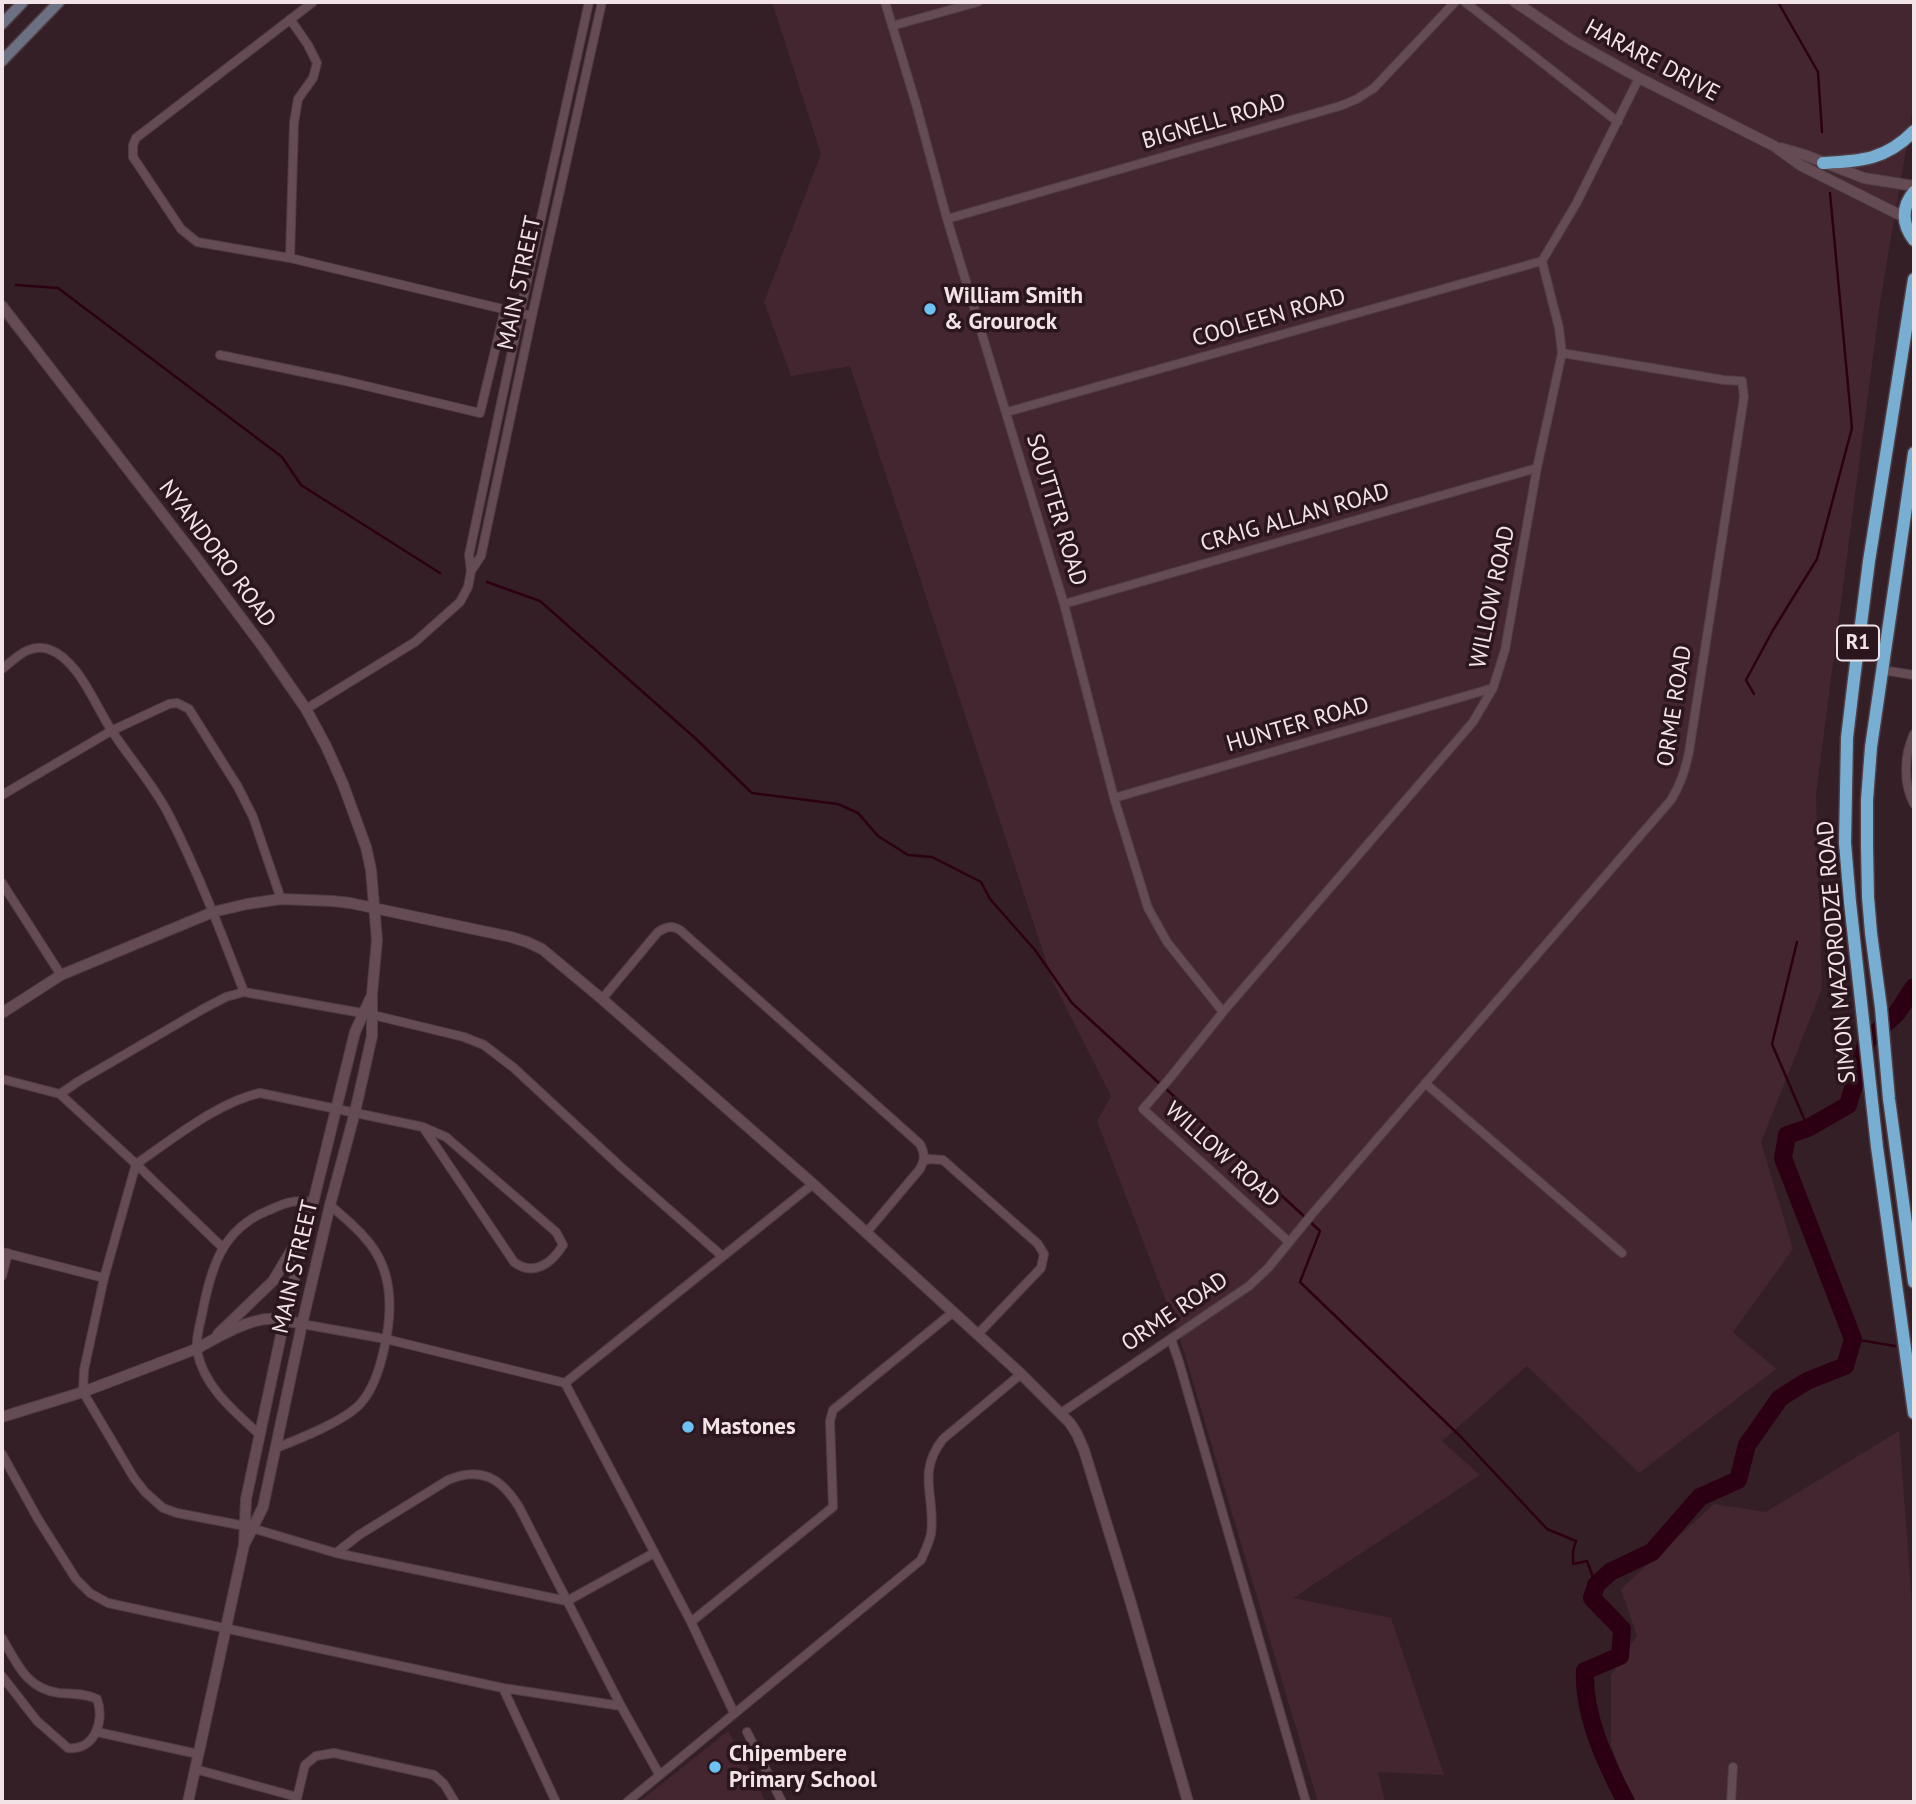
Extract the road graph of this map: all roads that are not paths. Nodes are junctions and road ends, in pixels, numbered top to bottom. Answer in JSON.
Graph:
{"nodes":[{"id":1,"x":23,"y":2,"type":"edge"},
{"id":2,"x":59,"y":2,"type":"edge"},
{"id":3,"x":313,"y":2,"type":"edge"},
{"id":4,"x":589,"y":2,"type":"edge"},
{"id":5,"x":602,"y":2,"type":"edge"},
{"id":6,"x":885,"y":2,"type":"edge"},
{"id":7,"x":978,"y":2,"type":"edge"},
{"id":8,"x":1455,"y":2,"type":"edge"},
{"id":9,"x":1465,"y":2,"type":"edge"},
{"id":10,"x":1515,"y":2,"type":"edge"},
{"id":11,"x":290,"y":19,"type":"junction"},
{"id":12,"x":2,"y":24,"type":"edge"},
{"id":13,"x":892,"y":26,"type":"junction"},
{"id":14,"x":2,"y":61,"type":"edge"},
{"id":15,"x":1639,"y":78,"type":"junction"},
{"id":16,"x":1618,"y":122,"type":"junction"},
{"id":17,"x":1914,"y":131,"type":"edge"},
{"id":18,"x":1774,"y":146,"type":"junction"},
{"id":19,"x":1823,"y":163,"type":"junction"},
{"id":20,"x":1914,"y":186,"type":"edge"},
{"id":21,"x":1914,"y":192,"type":"edge"},
{"id":22,"x":1904,"y":217,"type":"junction"},
{"id":23,"x":947,"y":219,"type":"junction"},
{"id":24,"x":1914,"y":240,"type":"edge"},
{"id":25,"x":290,"y":258,"type":"junction"},
{"id":26,"x":1542,"y":261,"type":"junction"},
{"id":27,"x":1914,"y":279,"type":"edge"},
{"id":28,"x":2,"y":306,"type":"edge"},
{"id":29,"x":505,"y":309,"type":"junction"},
{"id":30,"x":520,"y":313,"type":"junction"},
{"id":31,"x":532,"y":316,"type":"junction"},
{"id":32,"x":1562,"y":353,"type":"junction"},
{"id":33,"x":220,"y":355,"type":"dead end"},
{"id":34,"x":1007,"y":412,"type":"junction"},
{"id":35,"x":1914,"y":453,"type":"edge"},
{"id":36,"x":1537,"y":468,"type":"junction"},
{"id":37,"x":471,"y":572,"type":"junction"},
{"id":38,"x":1064,"y":604,"type":"junction"},
{"id":39,"x":2,"y":669,"type":"edge"},
{"id":40,"x":1882,"y":670,"type":"junction"},
{"id":41,"x":1914,"y":675,"type":"edge"},
{"id":42,"x":1493,"y":688,"type":"junction"},
{"id":43,"x":306,"y":709,"type":"junction"},
{"id":44,"x":111,"y":731,"type":"junction"},
{"id":45,"x":1914,"y":733,"type":"edge"},
{"id":46,"x":2,"y":795,"type":"edge"},
{"id":47,"x":1114,"y":798,"type":"junction"},
{"id":48,"x":1914,"y":804,"type":"edge"},
{"id":49,"x":366,"y":847,"type":"joint"},
{"id":50,"x":2,"y":883,"type":"edge"},
{"id":51,"x":281,"y":899,"type":"junction"},
{"id":52,"x":375,"y":908,"type":"junction"},
{"id":53,"x":213,"y":912,"type":"junction"},
{"id":54,"x":61,"y":975,"type":"junction"},
{"id":55,"x":244,"y":992,"type":"junction"},
{"id":56,"x":602,"y":999,"type":"junction"},
{"id":57,"x":1223,"y":1012,"type":"junction"},
{"id":58,"x":2,"y":1013,"type":"edge"},
{"id":59,"x":368,"y":1014,"type":"junction"},
{"id":60,"x":2,"y":1079,"type":"edge"},
{"id":61,"x":1425,"y":1083,"type":"junction"},
{"id":62,"x":60,"y":1094,"type":"junction"},
{"id":63,"x":337,"y":1109,"type":"junction"},
{"id":64,"x":355,"y":1112,"type":"junction"},
{"id":65,"x":423,"y":1127,"type":"junction"},
{"id":66,"x":924,"y":1161,"type":"junction"},
{"id":67,"x":136,"y":1164,"type":"junction"},
{"id":68,"x":813,"y":1184,"type":"junction"},
{"id":69,"x":313,"y":1202,"type":"junction"},
{"id":70,"x":330,"y":1205,"type":"junction"},
{"id":71,"x":306,"y":1227,"type":"junction"},
{"id":72,"x":866,"y":1233,"type":"junction"},
{"id":73,"x":1289,"y":1241,"type":"junction"},
{"id":74,"x":222,"y":1247,"type":"junction"},
{"id":75,"x":5,"y":1252,"type":"edge"},
{"id":76,"x":1622,"y":1253,"type":"dead end"},
{"id":77,"x":722,"y":1256,"type":"junction"},
{"id":78,"x":2,"y":1276,"type":"edge"},
{"id":79,"x":104,"y":1278,"type":"junction"},
{"id":80,"x":1914,"y":1282,"type":"edge"},
{"id":81,"x":952,"y":1312,"type":"junction"},
{"id":82,"x":284,"y":1321,"type":"junction"},
{"id":83,"x":302,"y":1324,"type":"junction"},
{"id":84,"x":977,"y":1335,"type":"junction"},
{"id":85,"x":213,"y":1339,"type":"junction"},
{"id":86,"x":386,"y":1339,"type":"junction"},
{"id":87,"x":1171,"y":1339,"type":"junction"},
{"id":88,"x":196,"y":1349,"type":"junction"},
{"id":89,"x":1021,"y":1374,"type":"junction"},
{"id":90,"x":565,"y":1383,"type":"junction"},
{"id":91,"x":83,"y":1392,"type":"junction"},
{"id":92,"x":1060,"y":1413,"type":"junction"},
{"id":93,"x":1914,"y":1413,"type":"edge"},
{"id":94,"x":2,"y":1417,"type":"edge"},
{"id":95,"x":260,"y":1435,"type":"junction"},
{"id":96,"x":276,"y":1448,"type":"junction"},
{"id":97,"x":2,"y":1454,"type":"edge"},
{"id":98,"x":249,"y":1527,"type":"junction"},
{"id":99,"x":336,"y":1553,"type":"junction"},
{"id":100,"x":653,"y":1553,"type":"junction"},
{"id":101,"x":566,"y":1601,"type":"junction"},
{"id":102,"x":691,"y":1622,"type":"junction"},
{"id":103,"x":226,"y":1628,"type":"junction"},
{"id":104,"x":2,"y":1638,"type":"edge"},
{"id":105,"x":2,"y":1676,"type":"edge"},
{"id":106,"x":503,"y":1688,"type":"junction"},
{"id":107,"x":621,"y":1706,"type":"junction"},
{"id":108,"x":734,"y":1713,"type":"junction"},
{"id":109,"x":97,"y":1732,"type":"junction"},
{"id":110,"x":747,"y":1732,"type":"dead end"},
{"id":111,"x":198,"y":1754,"type":"junction"},
{"id":112,"x":1733,"y":1767,"type":"dead end"},
{"id":113,"x":195,"y":1769,"type":"junction"},
{"id":114,"x":659,"y":1774,"type":"junction"},
{"id":115,"x":296,"y":1800,"type":"edge"},
{"id":116,"x":188,"y":1802,"type":"edge"},
{"id":117,"x":455,"y":1802,"type":"edge"},
{"id":118,"x":556,"y":1802,"type":"edge"},
{"id":119,"x":627,"y":1802,"type":"edge"},
{"id":120,"x":782,"y":1802,"type":"edge"},
{"id":121,"x":1188,"y":1802,"type":"edge"},
{"id":122,"x":1306,"y":1802,"type":"edge"},
{"id":123,"x":1731,"y":1802,"type":"edge"}],
"edges":[{"from":1,"to":12,"type":"main road"},
{"from":2,"to":14,"type":"main road"},
{"from":3,"to":11,"type":"street"},
{"from":4,"to":30,"type":"street","name":"MAIN STREET"},
{"from":5,"to":31,"type":"street","name":"MAIN STREET"},
{"from":6,"to":13,"type":"street","name":"SOUTTER ROAD"},
{"from":7,"to":13,"type":"street"},
{"from":8,"to":23,"type":"street","name":"BIGNELL ROAD"},
{"from":9,"to":16,"type":"street"},
{"from":10,"to":15,"type":"street","name":"HARARE DRIVE"},
{"from":11,"to":25,"type":"street"},
{"from":11,"to":25,"type":"street"},
{"from":13,"to":23,"type":"street","name":"SOUTTER ROAD"},
{"from":15,"to":16,"type":"street"},
{"from":15,"to":18,"type":"street","name":"HARARE DRIVE"},
{"from":16,"to":26,"type":"street"},
{"from":17,"to":19,"type":"highway"},
{"from":18,"to":19,"type":"street","name":"HARARE DRIVE"},
{"from":18,"to":22,"type":"street","name":"HARARE DRIVE"},
{"from":19,"to":20,"type":"street","name":"HARARE DRIVE"},
{"from":21,"to":22,"type":"highway"},
{"from":22,"to":24,"type":"highway"},
{"from":23,"to":34,"type":"street","name":"SOUTTER ROAD"},
{"from":25,"to":29,"type":"street"},
{"from":26,"to":32,"type":"street","name":"WILLOW ROAD"},
{"from":26,"to":34,"type":"street","name":"COOLEEN ROAD"},
{"from":27,"to":93,"type":"highway","name":"SIMON MAZORODZE ROAD","number":"R1"},
{"from":28,"to":43,"type":"street","name":"NYANDORO ROAD"},
{"from":29,"to":30,"type":"street"},
{"from":29,"to":33,"type":"street"},
{"from":30,"to":31,"type":"street"},
{"from":30,"to":37,"type":"street","name":"MAIN STREET"},
{"from":31,"to":37,"type":"street","name":"MAIN STREET"},
{"from":32,"to":36,"type":"street","name":"WILLOW ROAD"},
{"from":32,"to":61,"type":"street","name":"ORME ROAD"},
{"from":34,"to":38,"type":"street","name":"SOUTTER ROAD"},
{"from":35,"to":40,"type":"highway","number":"R1"},
{"from":36,"to":38,"type":"street","name":"CRAIG ALLAN ROAD"},
{"from":36,"to":42,"type":"street","name":"WILLOW ROAD"},
{"from":37,"to":43,"type":"street","name":"MAIN STREET"},
{"from":38,"to":47,"type":"street","name":"SOUTTER ROAD"},
{"from":39,"to":44,"type":"street"},
{"from":40,"to":41,"type":"street"},
{"from":40,"to":80,"type":"highway","name":"SIMON MAZORODZE ROAD","number":"R1"},
{"from":42,"to":47,"type":"street","name":"HUNTER ROAD"},
{"from":42,"to":57,"type":"street","name":"WILLOW ROAD"},
{"from":43,"to":49,"type":"street","name":"NYANDORO ROAD"},
{"from":44,"to":46,"type":"street"},
{"from":44,"to":51,"type":"street"},
{"from":44,"to":53,"type":"street"},
{"from":45,"to":48,"type":"street"},
{"from":47,"to":57,"type":"street","name":"SOUTTER ROAD"},
{"from":49,"to":52,"type":"street","name":"MAIN STREET"},
{"from":50,"to":54,"type":"street"},
{"from":51,"to":52,"type":"street"},
{"from":51,"to":53,"type":"street"},
{"from":52,"to":56,"type":"street"},
{"from":52,"to":59,"type":"street","name":"MAIN STREET"},
{"from":53,"to":54,"type":"street"},
{"from":53,"to":55,"type":"street"},
{"from":54,"to":58,"type":"street"},
{"from":55,"to":59,"type":"street"},
{"from":55,"to":62,"type":"street"},
{"from":56,"to":66,"type":"street"},
{"from":56,"to":68,"type":"street"},
{"from":57,"to":73,"type":"street","name":"WILLOW ROAD"},
{"from":59,"to":63,"type":"street","name":"MAIN STREET"},
{"from":59,"to":64,"type":"street","name":"MAIN STREET"},
{"from":59,"to":77,"type":"street"},
{"from":60,"to":62,"type":"street"},
{"from":61,"to":73,"type":"street","name":"ORME ROAD"},
{"from":61,"to":76,"type":"street"},
{"from":62,"to":67,"type":"street"},
{"from":63,"to":64,"type":"street"},
{"from":63,"to":67,"type":"street"},
{"from":63,"to":69,"type":"street","name":"MAIN STREET"},
{"from":64,"to":65,"type":"street"},
{"from":64,"to":70,"type":"street","name":"MAIN STREET"},
{"from":65,"to":65,"type":"street"},
{"from":66,"to":72,"type":"street"},
{"from":66,"to":84,"type":"street"},
{"from":67,"to":74,"type":"street"},
{"from":67,"to":79,"type":"street"},
{"from":68,"to":72,"type":"street"},
{"from":68,"to":77,"type":"street"},
{"from":69,"to":71,"type":"street","name":"MAIN STREET"},
{"from":69,"to":74,"type":"street"},
{"from":70,"to":83,"type":"street","name":"MAIN STREET"},
{"from":70,"to":86,"type":"street"},
{"from":71,"to":82,"type":"street","name":"MAIN STREET"},
{"from":71,"to":85,"type":"street"},
{"from":72,"to":81,"type":"street"},
{"from":73,"to":87,"type":"street","name":"ORME ROAD"},
{"from":74,"to":88,"type":"street"},
{"from":75,"to":78,"type":"street"},
{"from":75,"to":79,"type":"street"},
{"from":77,"to":90,"type":"street"},
{"from":79,"to":91,"type":"street"},
{"from":81,"to":84,"type":"street"},
{"from":81,"to":102,"type":"street"},
{"from":82,"to":83,"type":"street"},
{"from":82,"to":85,"type":"street"},
{"from":82,"to":95,"type":"street","name":"MAIN STREET"},
{"from":83,"to":86,"type":"street"},
{"from":83,"to":96,"type":"street","name":"MAIN STREET"},
{"from":84,"to":89,"type":"street"},
{"from":85,"to":88,"type":"street"},
{"from":86,"to":90,"type":"street"},
{"from":86,"to":96,"type":"street"},
{"from":87,"to":92,"type":"street","name":"ORME ROAD"},
{"from":87,"to":122,"type":"street"},
{"from":88,"to":91,"type":"street"},
{"from":88,"to":95,"type":"street"},
{"from":89,"to":92,"type":"street"},
{"from":89,"to":108,"type":"street"},
{"from":90,"to":100,"type":"street"},
{"from":91,"to":94,"type":"street"},
{"from":91,"to":98,"type":"street"},
{"from":92,"to":121,"type":"street"},
{"from":95,"to":98,"type":"street","name":"MAIN STREET"},
{"from":96,"to":98,"type":"street","name":"MAIN STREET"},
{"from":97,"to":103,"type":"street"},
{"from":98,"to":99,"type":"street"},
{"from":98,"to":103,"type":"street","name":"MAIN STREET"},
{"from":99,"to":101,"type":"street"},
{"from":99,"to":101,"type":"street"},
{"from":100,"to":101,"type":"street"},
{"from":100,"to":102,"type":"street"},
{"from":101,"to":107,"type":"street"},
{"from":102,"to":108,"type":"street"},
{"from":103,"to":106,"type":"street"},
{"from":103,"to":111,"type":"street","name":"MAIN STREET"},
{"from":104,"to":109,"type":"street"},
{"from":105,"to":109,"type":"street"},
{"from":106,"to":107,"type":"street"},
{"from":106,"to":118,"type":"street"},
{"from":107,"to":114,"type":"street"},
{"from":108,"to":114,"type":"street"},
{"from":109,"to":111,"type":"street"},
{"from":110,"to":120,"type":"street"},
{"from":111,"to":113,"type":"street","name":"MAIN STREET"},
{"from":112,"to":123,"type":"street"},
{"from":113,"to":115,"type":"street"},
{"from":113,"to":116,"type":"street","name":"MAIN STREET"},
{"from":114,"to":119,"type":"street"},
{"from":115,"to":117,"type":"street"}]}
